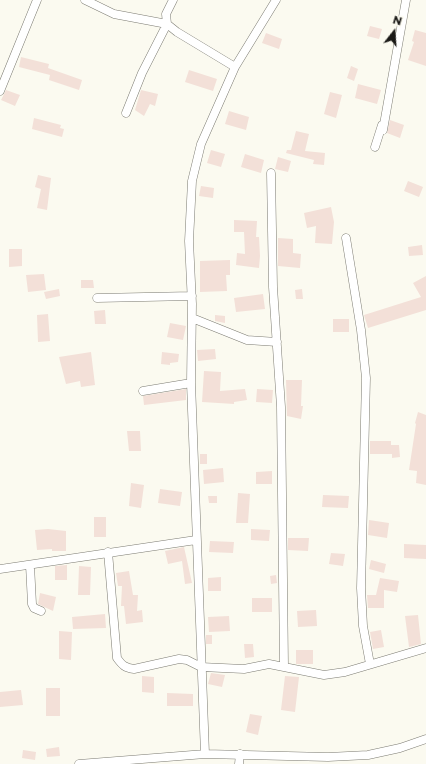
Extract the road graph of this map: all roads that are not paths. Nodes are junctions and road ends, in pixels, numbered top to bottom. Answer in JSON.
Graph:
{"nodes":[{"id":1,"x":37,"y":0,"type":"edge"},
{"id":2,"x":85,"y":0,"type":"edge"},
{"id":3,"x":173,"y":0,"type":"edge"},
{"id":4,"x":276,"y":0,"type":"edge"},
{"id":5,"x":406,"y":0,"type":"edge"},
{"id":6,"x":167,"y":24,"type":"junction"},
{"id":7,"x":235,"y":67,"type":"junction"},
{"id":8,"x":0,"y":91,"type":"edge"},
{"id":9,"x":386,"y":111,"type":"junction"},
{"id":10,"x":126,"y":113,"type":"dead end"},
{"id":11,"x":383,"y":130,"type":"dead end"},
{"id":12,"x":375,"y":147,"type":"dead end"},
{"id":13,"x":271,"y":173,"type":"dead end"},
{"id":14,"x":346,"y":238,"type":"dead end"},
{"id":15,"x":192,"y":296,"type":"junction"},
{"id":16,"x":97,"y":298,"type":"dead end"},
{"id":17,"x":192,"y":318,"type":"junction"},
{"id":18,"x":277,"y":342,"type":"junction"},
{"id":19,"x":191,"y":383,"type":"junction"},
{"id":20,"x":143,"y":391,"type":"dead end"},
{"id":21,"x":196,"y":540,"type":"junction"},
{"id":22,"x":108,"y":552,"type":"junction"},
{"id":23,"x":30,"y":564,"type":"junction"},
{"id":24,"x":0,"y":569,"type":"edge"},
{"id":25,"x":41,"y":611,"type":"dead end"},
{"id":26,"x":426,"y":648,"type":"edge"},
{"id":27,"x":370,"y":664,"type":"junction"},
{"id":28,"x":284,"y":666,"type":"junction"},
{"id":29,"x":201,"y":667,"type":"junction"},
{"id":30,"x":426,"y":739,"type":"edge"},
{"id":31,"x":205,"y":754,"type":"junction"},
{"id":32,"x":240,"y":754,"type":"junction"},
{"id":33,"x":79,"y":764,"type":"edge"},
{"id":34,"x":239,"y":764,"type":"edge"}],
"edges":[{"from":1,"to":8,"type":"street"},
{"from":2,"to":6,"type":"street"},
{"from":3,"to":6,"type":"street"},
{"from":4,"to":7,"type":"street"},
{"from":5,"to":9,"type":"street"},
{"from":6,"to":7,"type":"street"},
{"from":6,"to":10,"type":"street"},
{"from":7,"to":15,"type":"street"},
{"from":9,"to":11,"type":"street"},
{"from":9,"to":12,"type":"street"},
{"from":13,"to":18,"type":"street"},
{"from":14,"to":27,"type":"street"},
{"from":15,"to":16,"type":"street"},
{"from":15,"to":17,"type":"street"},
{"from":17,"to":18,"type":"street"},
{"from":17,"to":19,"type":"street"},
{"from":18,"to":28,"type":"street"},
{"from":19,"to":20,"type":"street"},
{"from":19,"to":21,"type":"street"},
{"from":21,"to":22,"type":"street"},
{"from":21,"to":29,"type":"street"},
{"from":22,"to":23,"type":"street"},
{"from":22,"to":29,"type":"street"},
{"from":23,"to":24,"type":"street"},
{"from":23,"to":25,"type":"street"},
{"from":26,"to":27,"type":"street"},
{"from":27,"to":28,"type":"street"},
{"from":28,"to":29,"type":"street"},
{"from":29,"to":31,"type":"street"},
{"from":30,"to":32,"type":"street"},
{"from":31,"to":32,"type":"street"},
{"from":31,"to":33,"type":"street"},
{"from":32,"to":34,"type":"street"}]}
